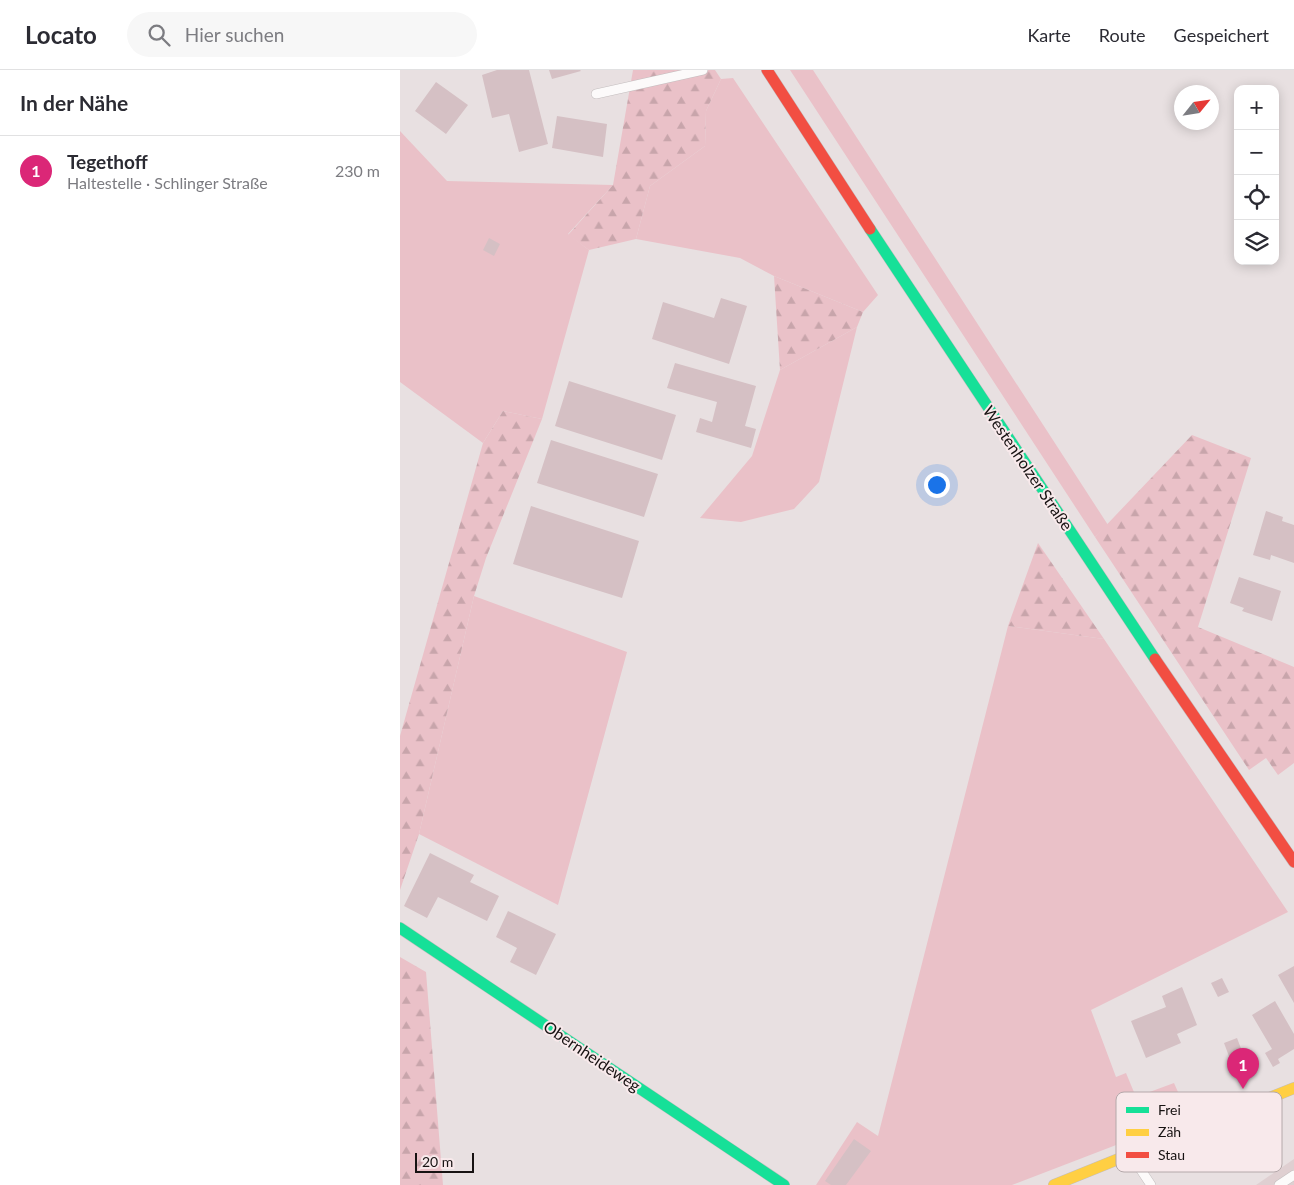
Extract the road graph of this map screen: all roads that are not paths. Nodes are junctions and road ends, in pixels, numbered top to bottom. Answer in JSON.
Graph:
{"nodes":[{"id":1,"x":703,"y":70,"type":"edge"},
{"id":2,"x":767,"y":70,"type":"edge"},
{"id":3,"x":596,"y":94,"type":"dead end"},
{"id":4,"x":1294,"y":862,"type":"edge"},
{"id":5,"x":400,"y":928,"type":"edge"},
{"id":6,"x":1294,"y":1088,"type":"edge"},
{"id":7,"x":1282,"y":1093,"type":"edge"},
{"id":8,"x":1116,"y":1160,"type":"edge"},
{"id":9,"x":1142,"y":1172,"type":"edge"},
{"id":10,"x":1294,"y":1175,"type":"edge"},
{"id":11,"x":784,"y":1185,"type":"edge"},
{"id":12,"x":1054,"y":1185,"type":"edge"},
{"id":13,"x":1151,"y":1185,"type":"edge"},
{"id":14,"x":1279,"y":1185,"type":"edge"}],
"edges":[{"from":1,"to":3,"type":"lane"},
{"from":2,"to":4,"type":"main road","name":"Westenholzer Straße"},
{"from":5,"to":11,"type":"main road","name":"Obernheideweg"},
{"from":6,"to":7,"type":"main road"},
{"from":8,"to":12,"type":"main road"},
{"from":9,"to":13,"type":"lane"},
{"from":10,"to":14,"type":"lane"}]}
